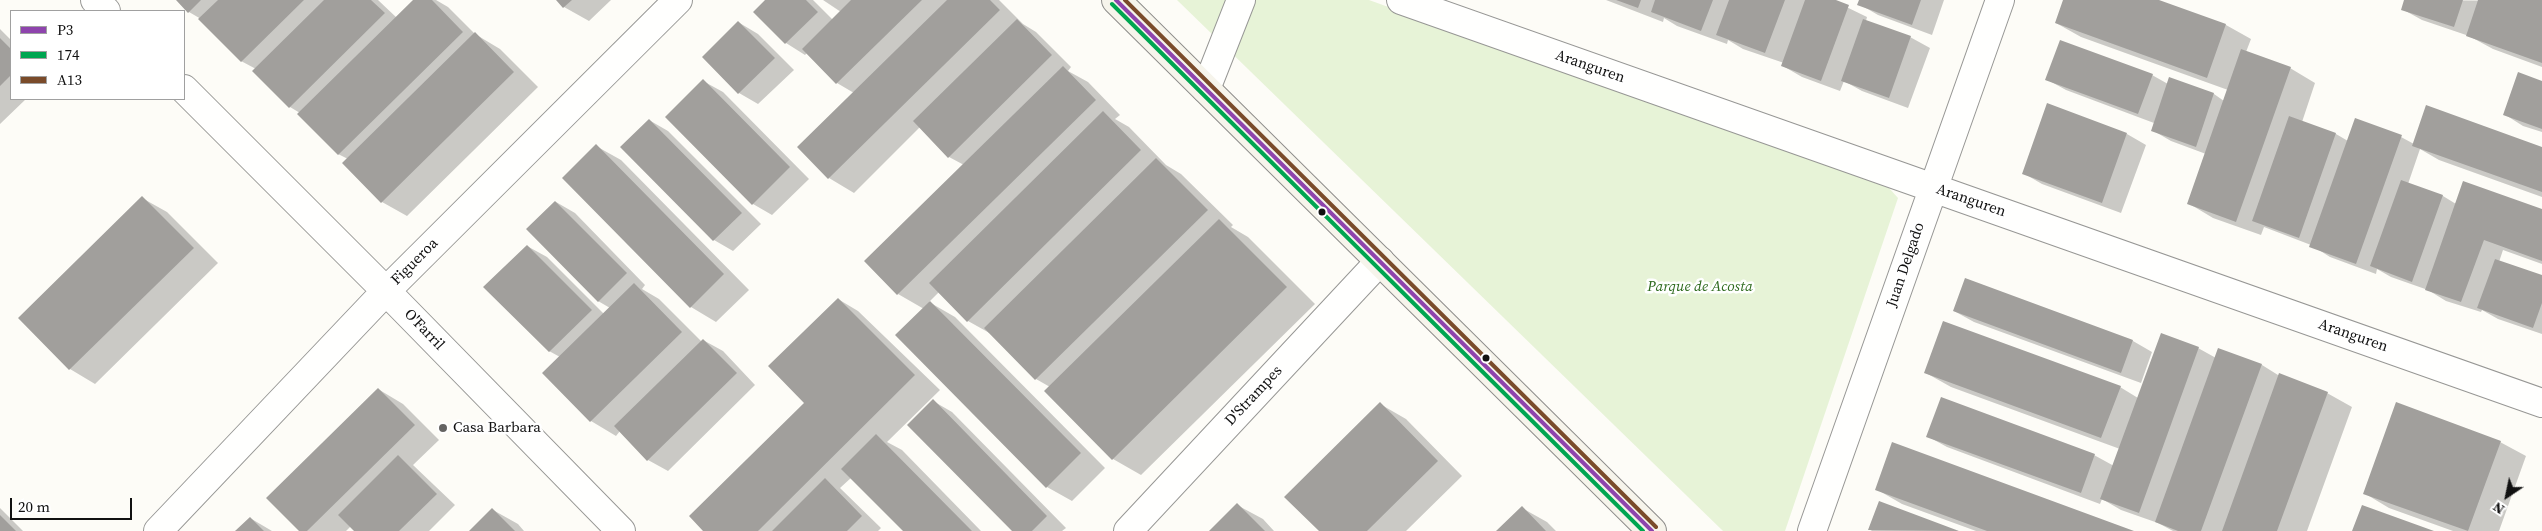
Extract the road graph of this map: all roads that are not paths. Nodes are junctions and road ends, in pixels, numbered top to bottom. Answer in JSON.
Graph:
{"nodes":[{"id":1,"x":95,"y":0,"type":"edge"},
{"id":2,"x":678,"y":0,"type":"edge"},
{"id":3,"x":1116,"y":0,"type":"edge"},
{"id":4,"x":1241,"y":0,"type":"edge"},
{"id":5,"x":1401,"y":0,"type":"edge"},
{"id":6,"x":2000,"y":0,"type":"edge"},
{"id":7,"x":105,"y":10,"type":"edge"},
{"id":8,"x":1206,"y":89,"type":"junction"},
{"id":9,"x":185,"y":90,"type":"edge"},
{"id":10,"x":1933,"y":188,"type":"junction"},
{"id":11,"x":1380,"y":262,"type":"junction"},
{"id":12,"x":386,"y":291,"type":"junction"},
{"id":13,"x":2542,"y":403,"type":"edge"},
{"id":14,"x":158,"y":531,"type":"edge"},
{"id":15,"x":621,"y":531,"type":"edge"},
{"id":16,"x":1128,"y":531,"type":"edge"},
{"id":17,"x":1652,"y":531,"type":"edge"},
{"id":18,"x":1812,"y":531,"type":"edge"}],
"edges":[{"from":1,"to":7,"type":"street"},
{"from":2,"to":12,"type":"street","name":"Figueroa"},
{"from":3,"to":8,"type":"main road"},
{"from":4,"to":8,"type":"street"},
{"from":5,"to":10,"type":"street","name":"Aranguren"},
{"from":6,"to":10,"type":"street","name":"Juan Delgado"},
{"from":8,"to":11,"type":"main road"},
{"from":9,"to":12,"type":"street","name":"O'Farril"},
{"from":10,"to":13,"type":"street","name":"Aranguren"},
{"from":10,"to":18,"type":"street","name":"Juan Delgado"},
{"from":11,"to":16,"type":"street","name":"D'Strampes"},
{"from":11,"to":17,"type":"main road"},
{"from":12,"to":14,"type":"street","name":"Figueroa"},
{"from":12,"to":15,"type":"street","name":"O'Farril"}]}
